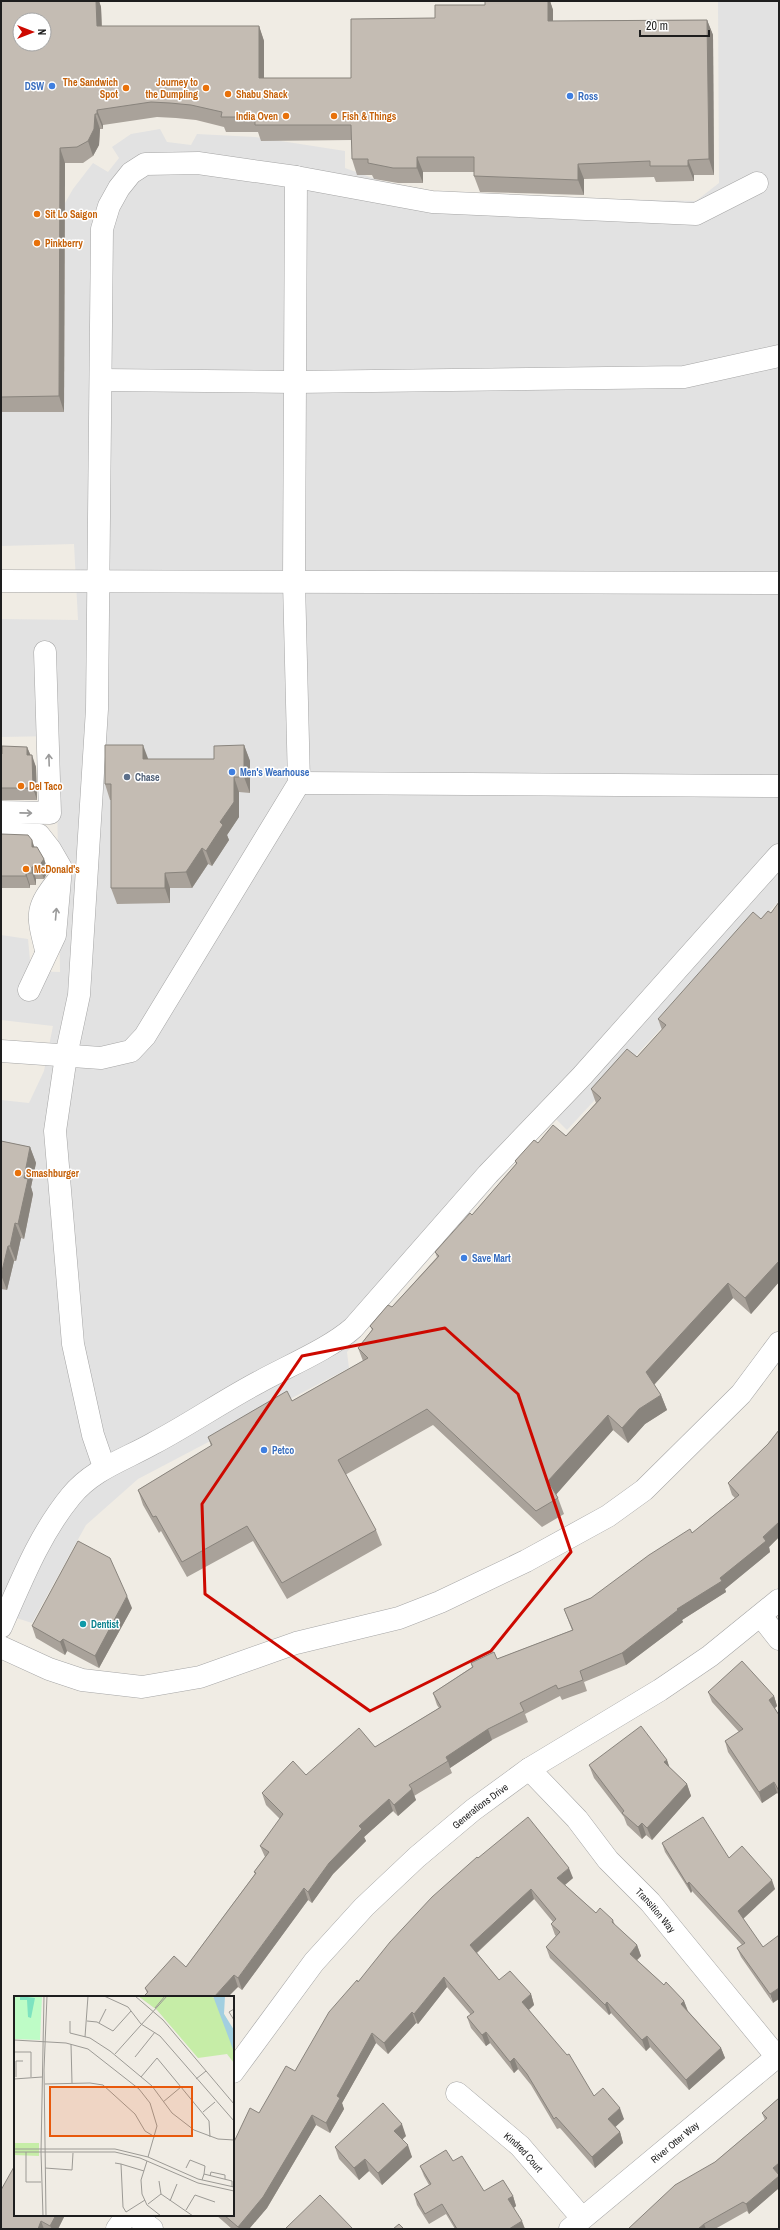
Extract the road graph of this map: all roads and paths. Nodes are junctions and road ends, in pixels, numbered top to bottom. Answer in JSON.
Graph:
{"nodes":[{"id":1,"x":296,"y":178,"type":"junction"},
{"id":2,"x":757,"y":183,"type":"dead end"},
{"id":3,"x":779,"y":356,"type":"edge"},
{"id":4,"x":101,"y":380,"type":"junction"},
{"id":5,"x":295,"y":382,"type":"junction"},
{"id":6,"x":1,"y":581,"type":"edge"},
{"id":7,"x":98,"y":581,"type":"junction"},
{"id":8,"x":294,"y":582,"type":"junction"},
{"id":9,"x":779,"y":584,"type":"edge"},
{"id":10,"x":45,"y":652,"type":"dead end"},
{"id":11,"x":299,"y":783,"type":"junction"},
{"id":12,"x":779,"y":786,"type":"edge"},
{"id":13,"x":1,"y":812,"type":"edge"},
{"id":14,"x":1,"y":833,"type":"edge"},
{"id":15,"x":779,"y":855,"type":"edge"},
{"id":16,"x":29,"y":990,"type":"dead end"},
{"id":17,"x":1,"y":1051,"type":"edge"},
{"id":18,"x":66,"y":1056,"type":"junction"},
{"id":19,"x":779,"y":1343,"type":"edge"},
{"id":20,"x":104,"y":1467,"type":"junction"},
{"id":21,"x":779,"y":1600,"type":"edge"},
{"id":22,"x":760,"y":1616,"type":"junction"},
{"id":23,"x":1,"y":1627,"type":"edge"},
{"id":24,"x":779,"y":1639,"type":"edge"},
{"id":25,"x":1,"y":1647,"type":"edge"},
{"id":26,"x":529,"y":1769,"type":"junction"},
{"id":27,"x":778,"y":2056,"type":"edge"},
{"id":28,"x":234,"y":2071,"type":"edge"},
{"id":29,"x":457,"y":2093,"type":"dead end"},
{"id":30,"x":126,"y":2216,"type":"edge"},
{"id":31,"x":135,"y":2216,"type":"edge"},
{"id":32,"x":576,"y":2224,"type":"edge"},
{"id":33,"x":117,"y":2229,"type":"edge"},
{"id":34,"x":152,"y":2229,"type":"edge"}],
"edges":[{"from":1,"to":2,"type":"street"},
{"from":1,"to":4,"type":"street"},
{"from":1,"to":5,"type":"street"},
{"from":3,"to":5,"type":"street"},
{"from":4,"to":5,"type":"street"},
{"from":4,"to":7,"type":"street"},
{"from":5,"to":8,"type":"street"},
{"from":6,"to":7,"type":"street"},
{"from":7,"to":8,"type":"street"},
{"from":7,"to":18,"type":"street"},
{"from":8,"to":9,"type":"street"},
{"from":8,"to":11,"type":"street"},
{"from":13,"to":10,"type":"street","one_way":true},
{"from":11,"to":12,"type":"street"},
{"from":11,"to":18,"type":"street"},
{"from":16,"to":14,"type":"street","one_way":true},
{"from":15,"to":20,"type":"street"},
{"from":17,"to":18,"type":"street"},
{"from":18,"to":20,"type":"street"},
{"from":19,"to":25,"type":"street"},
{"from":20,"to":23,"type":"street"},
{"from":21,"to":22,"type":"street","name":"Generations Drive"},
{"from":22,"to":24,"type":"street"},
{"from":22,"to":26,"type":"street","name":"Generations Drive"},
{"from":26,"to":27,"type":"street","name":"Transition Way"},
{"from":26,"to":28,"type":"street","name":"Generations Drive"},
{"from":27,"to":32,"type":"street","name":"River Otter Way"},
{"from":29,"to":32,"type":"street","name":"Kindred Court"},
{"from":30,"to":33,"type":"street"},
{"from":31,"to":34,"type":"street"}]}
